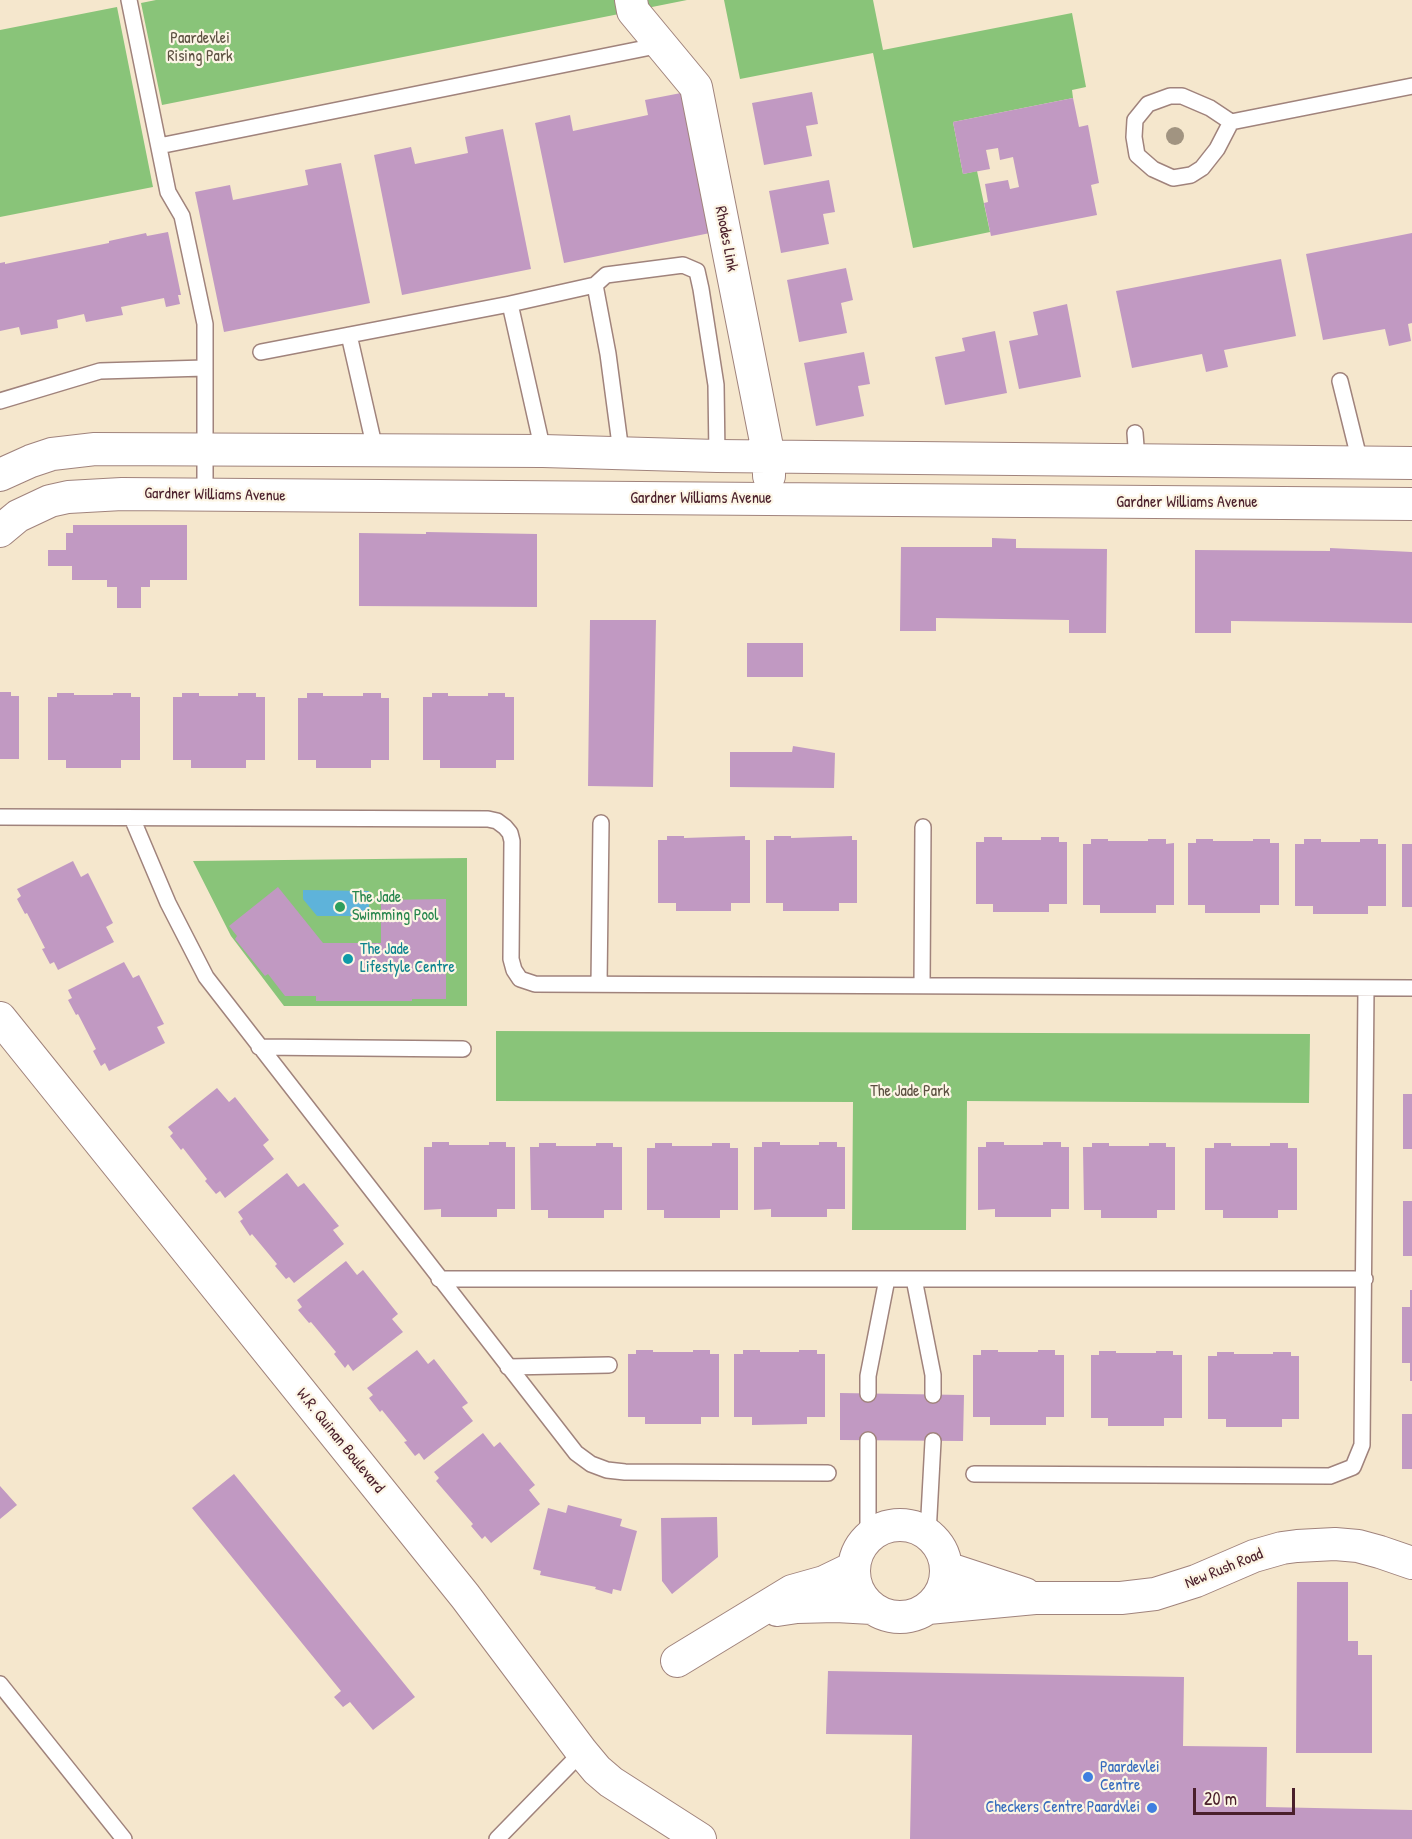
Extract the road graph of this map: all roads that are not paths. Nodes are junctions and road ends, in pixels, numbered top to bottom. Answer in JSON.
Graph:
{"nodes":[{"id":1,"x":129,"y":0,"type":"edge"},
{"id":2,"x":631,"y":0,"type":"edge"},
{"id":3,"x":661,"y":45,"type":"junction"},
{"id":4,"x":1412,"y":86,"type":"edge"},
{"id":5,"x":1231,"y":122,"type":"junction"},
{"id":6,"x":159,"y":146,"type":"junction"},
{"id":7,"x":595,"y":285,"type":"junction"},
{"id":8,"x":510,"y":304,"type":"junction"},
{"id":9,"x":349,"y":335,"type":"junction"},
{"id":10,"x":261,"y":352,"type":"dead end"},
{"id":11,"x":205,"y":368,"type":"junction"},
{"id":12,"x":1341,"y":381,"type":"dead end"},
{"id":13,"x":0,"y":401,"type":"edge"},
{"id":14,"x":375,"y":449,"type":"junction"},
{"id":15,"x":204,"y":450,"type":"junction"},
{"id":16,"x":543,"y":451,"type":"junction"},
{"id":17,"x":621,"y":452,"type":"junction"},
{"id":18,"x":717,"y":456,"type":"junction"},
{"id":19,"x":769,"y":457,"type":"junction"},
{"id":20,"x":1360,"y":462,"type":"junction"},
{"id":21,"x":1412,"y":463,"type":"edge"},
{"id":22,"x":0,"y":476,"type":"edge"},
{"id":23,"x":205,"y":495,"type":"junction"},
{"id":24,"x":768,"y":499,"type":"junction"},
{"id":25,"x":1412,"y":504,"type":"edge"},
{"id":26,"x":0,"y":531,"type":"edge"},
{"id":27,"x":0,"y":817,"type":"edge"},
{"id":28,"x":132,"y":818,"type":"junction"},
{"id":29,"x":601,"y":823,"type":"dead end"},
{"id":30,"x":923,"y":827,"type":"dead end"},
{"id":31,"x":599,"y":984,"type":"junction"},
{"id":32,"x":922,"y":985,"type":"junction"},
{"id":33,"x":1366,"y":988,"type":"junction"},
{"id":34,"x":1412,"y":988,"type":"edge"},
{"id":35,"x":0,"y":1018,"type":"edge"},
{"id":36,"x":259,"y":1047,"type":"junction"},
{"id":37,"x":463,"y":1049,"type":"dead end"},
{"id":38,"x":439,"y":1279,"type":"junction"},
{"id":39,"x":887,"y":1279,"type":"junction"},
{"id":40,"x":914,"y":1279,"type":"junction"},
{"id":41,"x":1365,"y":1279,"type":"junction"},
{"id":42,"x":609,"y":1365,"type":"dead end"},
{"id":43,"x":508,"y":1367,"type":"junction"},
{"id":44,"x":868,"y":1394,"type":"dead end"},
{"id":45,"x":933,"y":1395,"type":"dead end"},
{"id":46,"x":868,"y":1440,"type":"dead end"},
{"id":47,"x":933,"y":1441,"type":"dead end"},
{"id":48,"x":828,"y":1473,"type":"dead end"},
{"id":49,"x":974,"y":1474,"type":"dead end"},
{"id":50,"x":928,"y":1534,"type":"junction"},
{"id":51,"x":868,"y":1536,"type":"junction"},
{"id":52,"x":1412,"y":1563,"type":"edge"},
{"id":53,"x":854,"y":1568,"type":"junction"},
{"id":54,"x":946,"y":1568,"type":"junction"},
{"id":55,"x":1035,"y":1598,"type":"junction"},
{"id":56,"x":872,"y":1608,"type":"junction"},
{"id":57,"x":928,"y":1608,"type":"junction"},
{"id":58,"x":758,"y":1612,"type":"junction"},
{"id":59,"x":677,"y":1661,"type":"dead end"},
{"id":60,"x":0,"y":1684,"type":"edge"},
{"id":61,"x":582,"y":1752,"type":"junction"},
{"id":62,"x":124,"y":1839,"type":"edge"},
{"id":63,"x":496,"y":1839,"type":"edge"},
{"id":64,"x":700,"y":1839,"type":"edge"}],
"edges":[{"from":1,"to":6,"type":"lane"},
{"from":2,"to":3,"type":"street","name":"Rhodes Link"},
{"from":3,"to":6,"type":"lane"},
{"from":3,"to":19,"type":"street","name":"Rhodes Link"},
{"from":4,"to":5,"type":"lane"},
{"from":5,"to":5,"type":"lane"},
{"from":6,"to":11,"type":"lane"},
{"from":7,"to":8,"type":"lane"},
{"from":7,"to":17,"type":"lane"},
{"from":7,"to":18,"type":"lane"},
{"from":8,"to":9,"type":"lane"},
{"from":8,"to":16,"type":"lane"},
{"from":9,"to":10,"type":"lane"},
{"from":9,"to":14,"type":"lane"},
{"from":11,"to":13,"type":"lane"},
{"from":11,"to":15,"type":"lane"},
{"from":12,"to":20,"type":"lane"},
{"from":14,"to":15,"type":"street"},
{"from":14,"to":16,"type":"street"},
{"from":15,"to":22,"type":"street"},
{"from":15,"to":23,"type":"lane"},
{"from":16,"to":17,"type":"street"},
{"from":17,"to":18,"type":"street"},
{"from":18,"to":19,"type":"street"},
{"from":19,"to":20,"type":"street"},
{"from":19,"to":24,"type":"street","name":"Rhodes Link"},
{"from":20,"to":21,"type":"street"},
{"from":23,"to":24,"type":"street","name":"Gardner Williams Avenue"},
{"from":23,"to":26,"type":"street","name":"Gardner Williams Avenue"},
{"from":24,"to":25,"type":"street","name":"Gardner Williams Avenue"},
{"from":27,"to":28,"type":"lane"},
{"from":28,"to":31,"type":"lane"},
{"from":28,"to":36,"type":"lane"},
{"from":29,"to":31,"type":"lane"},
{"from":30,"to":32,"type":"lane"},
{"from":31,"to":32,"type":"lane"},
{"from":32,"to":33,"type":"lane"},
{"from":33,"to":34,"type":"lane"},
{"from":33,"to":41,"type":"lane"},
{"from":35,"to":61,"type":"street","name":"W.R. Quinan Boulevard"},
{"from":36,"to":37,"type":"lane"},
{"from":36,"to":38,"type":"lane"},
{"from":38,"to":39,"type":"lane"},
{"from":38,"to":43,"type":"lane"},
{"from":39,"to":40,"type":"lane"},
{"from":39,"to":44,"type":"lane"},
{"from":40,"to":41,"type":"lane"},
{"from":40,"to":45,"type":"lane"},
{"from":41,"to":49,"type":"lane"},
{"from":42,"to":43,"type":"lane"},
{"from":43,"to":48,"type":"lane"},
{"from":46,"to":51,"type":"lane"},
{"from":47,"to":50,"type":"lane"},
{"from":50,"to":51,"type":"street"},
{"from":50,"to":54,"type":"street"},
{"from":51,"to":53,"type":"street"},
{"from":52,"to":55,"type":"street","name":"New Rush Road"},
{"from":53,"to":56,"type":"street"},
{"from":53,"to":58,"type":"street","name":"New Rush Road"},
{"from":54,"to":55,"type":"street","name":"New Rush Road"},
{"from":54,"to":57,"type":"street"},
{"from":55,"to":57,"type":"street","name":"New Rush Road"},
{"from":56,"to":57,"type":"street","name":"New Rush Road"},
{"from":56,"to":58,"type":"street","name":"New Rush Road"},
{"from":58,"to":59,"type":"street","name":"New Rush Road"},
{"from":60,"to":62,"type":"lane"},
{"from":61,"to":63,"type":"lane"},
{"from":61,"to":64,"type":"street","name":"W.R. Quinan Boulevard"}]}
